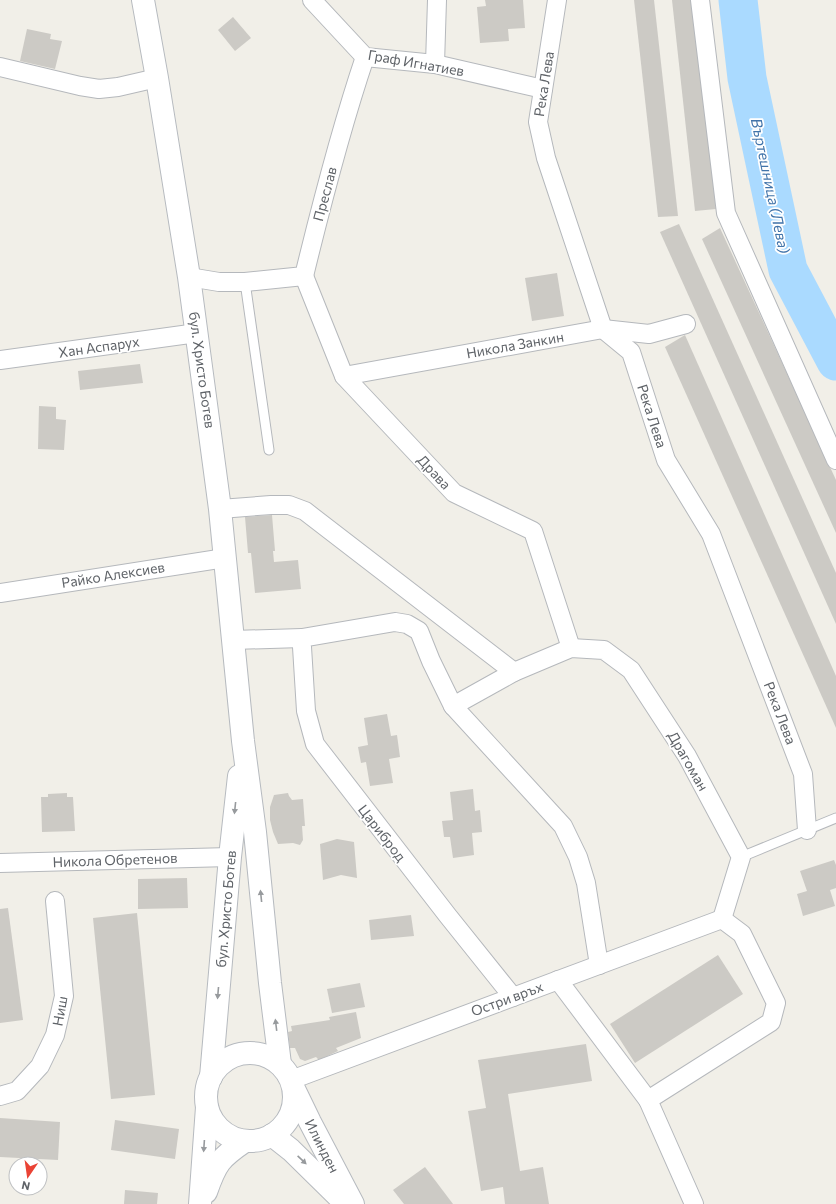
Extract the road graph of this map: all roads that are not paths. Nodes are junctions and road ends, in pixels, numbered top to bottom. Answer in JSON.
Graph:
{"nodes":[{"id":1,"x":143,"y":0,"type":"edge"},
{"id":2,"x":312,"y":0,"type":"edge"},
{"id":3,"x":437,"y":0,"type":"edge"},
{"id":4,"x":557,"y":0,"type":"edge"},
{"id":5,"x":700,"y":0,"type":"edge"},
{"id":6,"x":365,"y":57,"type":"junction"},
{"id":7,"x":435,"y":64,"type":"junction"},
{"id":8,"x":0,"y":67,"type":"edge"},
{"id":9,"x":157,"y":78,"type":"junction"},
{"id":10,"x":542,"y":89,"type":"junction"},
{"id":11,"x":304,"y":276,"type":"junction"},
{"id":12,"x":189,"y":277,"type":"junction"},
{"id":13,"x":246,"y":282,"type":"junction"},
{"id":14,"x":686,"y":324,"type":"dead end"},
{"id":15,"x":603,"y":329,"type":"junction"},
{"id":16,"x":197,"y":333,"type":"junction"},
{"id":17,"x":0,"y":360,"type":"edge"},
{"id":18,"x":344,"y":376,"type":"junction"},
{"id":19,"x":269,"y":450,"type":"dead end"},
{"id":20,"x":836,"y":460,"type":"edge"},
{"id":21,"x":220,"y":510,"type":"junction"},
{"id":22,"x":225,"y":558,"type":"junction"},
{"id":23,"x":0,"y":593,"type":"edge"},
{"id":24,"x":233,"y":640,"type":"junction"},
{"id":25,"x":302,"y":647,"type":"dead end"},
{"id":26,"x":571,"y":648,"type":"junction"},
{"id":27,"x":514,"y":672,"type":"junction"},
{"id":28,"x":453,"y":706,"type":"junction"},
{"id":29,"x":243,"y":741,"type":"junction"},
{"id":30,"x":836,"y":818,"type":"edge"},
{"id":31,"x":807,"y":830,"type":"junction"},
{"id":32,"x":230,"y":857,"type":"junction"},
{"id":33,"x":741,"y":857,"type":"junction"},
{"id":34,"x":0,"y":863,"type":"edge"},
{"id":35,"x":55,"y":901,"type":"dead end"},
{"id":36,"x":722,"y":919,"type":"junction"},
{"id":37,"x":599,"y":965,"type":"junction"},
{"id":38,"x":558,"y":980,"type":"junction"},
{"id":39,"x":513,"y":997,"type":"junction"},
{"id":40,"x":211,"y":1077,"type":"junction"},
{"id":41,"x":288,"y":1077,"type":"junction"},
{"id":42,"x":0,"y":1096,"type":"edge"},
{"id":43,"x":648,"y":1100,"type":"junction"},
{"id":44,"x":207,"y":1107,"type":"junction"},
{"id":45,"x":272,"y":1135,"type":"junction"},
{"id":46,"x":245,"y":1141,"type":"junction"},
{"id":47,"x":201,"y":1204,"type":"edge"},
{"id":48,"x":347,"y":1204,"type":"edge"},
{"id":49,"x":353,"y":1204,"type":"edge"},
{"id":50,"x":694,"y":1204,"type":"edge"}],
"edges":[{"from":1,"to":9,"type":"street","name":"бул. Христо Ботев"},
{"from":2,"to":6,"type":"street","name":"Граф Игнатиев"},
{"from":3,"to":7,"type":"street"},
{"from":4,"to":10,"type":"street","name":"Река Лева"},
{"from":5,"to":20,"type":"street"},
{"from":6,"to":7,"type":"street","name":"Граф Игнатиев"},
{"from":6,"to":11,"type":"street","name":"Преслав"},
{"from":7,"to":10,"type":"street","name":"Граф Игнатиев"},
{"from":8,"to":9,"type":"street"},
{"from":9,"to":12,"type":"street","name":"бул. Христо Ботев"},
{"from":10,"to":15,"type":"street","name":"Река Лева"},
{"from":11,"to":13,"type":"street"},
{"from":11,"to":18,"type":"street","name":"Драва"},
{"from":12,"to":13,"type":"street"},
{"from":12,"to":16,"type":"street","name":"бул. Христо Ботев"},
{"from":13,"to":19,"type":"lane"},
{"from":14,"to":15,"type":"street","name":"Никола Занкин"},
{"from":15,"to":18,"type":"street","name":"Никола Занкин"},
{"from":15,"to":31,"type":"street","name":"Река Лева"},
{"from":16,"to":17,"type":"street","name":"Хан Аспарух"},
{"from":16,"to":21,"type":"street","name":"бул. Христо Ботев"},
{"from":18,"to":26,"type":"street","name":"Драва"},
{"from":21,"to":22,"type":"street","name":"бул. Христо Ботев"},
{"from":21,"to":27,"type":"street"},
{"from":22,"to":23,"type":"street","name":"Райко Алексиев"},
{"from":22,"to":24,"type":"street","name":"бул. Христо Ботев"},
{"from":24,"to":28,"type":"street"},
{"from":24,"to":29,"type":"street","name":"бул. Христо Ботев"},
{"from":25,"to":39,"type":"street","name":"Цариброд"},
{"from":26,"to":27,"type":"street"},
{"from":26,"to":33,"type":"street","name":"Драгоман"},
{"from":27,"to":28,"type":"street"},
{"from":28,"to":37,"type":"street"},
{"from":29,"to":32,"type":"street","name":"бул. Христо Ботев","one_way":true},
{"from":41,"to":29,"type":"street","name":"бул. Христо Ботев","one_way":true},
{"from":30,"to":31,"type":"lane"},
{"from":31,"to":33,"type":"lane"},
{"from":32,"to":34,"type":"street","name":"Никола Обретенов"},
{"from":32,"to":40,"type":"street","name":"бул. Христо Ботев","one_way":true},
{"from":33,"to":36,"type":"street"},
{"from":35,"to":42,"type":"street","name":"Ниш"},
{"from":36,"to":37,"type":"street","name":"Остри връх"},
{"from":36,"to":43,"type":"street"},
{"from":37,"to":38,"type":"street","name":"Остри връх"},
{"from":38,"to":39,"type":"street","name":"Остри връх"},
{"from":38,"to":43,"type":"street"},
{"from":39,"to":41,"type":"street","name":"Остри връх"},
{"from":40,"to":41,"type":"street"},
{"from":40,"to":44,"type":"street"},
{"from":41,"to":45,"type":"street"},
{"from":41,"to":49,"type":"street","name":"Илинден"},
{"from":43,"to":50,"type":"street"},
{"from":44,"to":46,"type":"street"},
{"from":44,"to":47,"type":"street","one_way":true},
{"from":45,"to":46,"type":"street"},
{"from":45,"to":48,"type":"street","name":"Илинден","one_way":true},
{"from":46,"to":47,"type":"street"}]}
